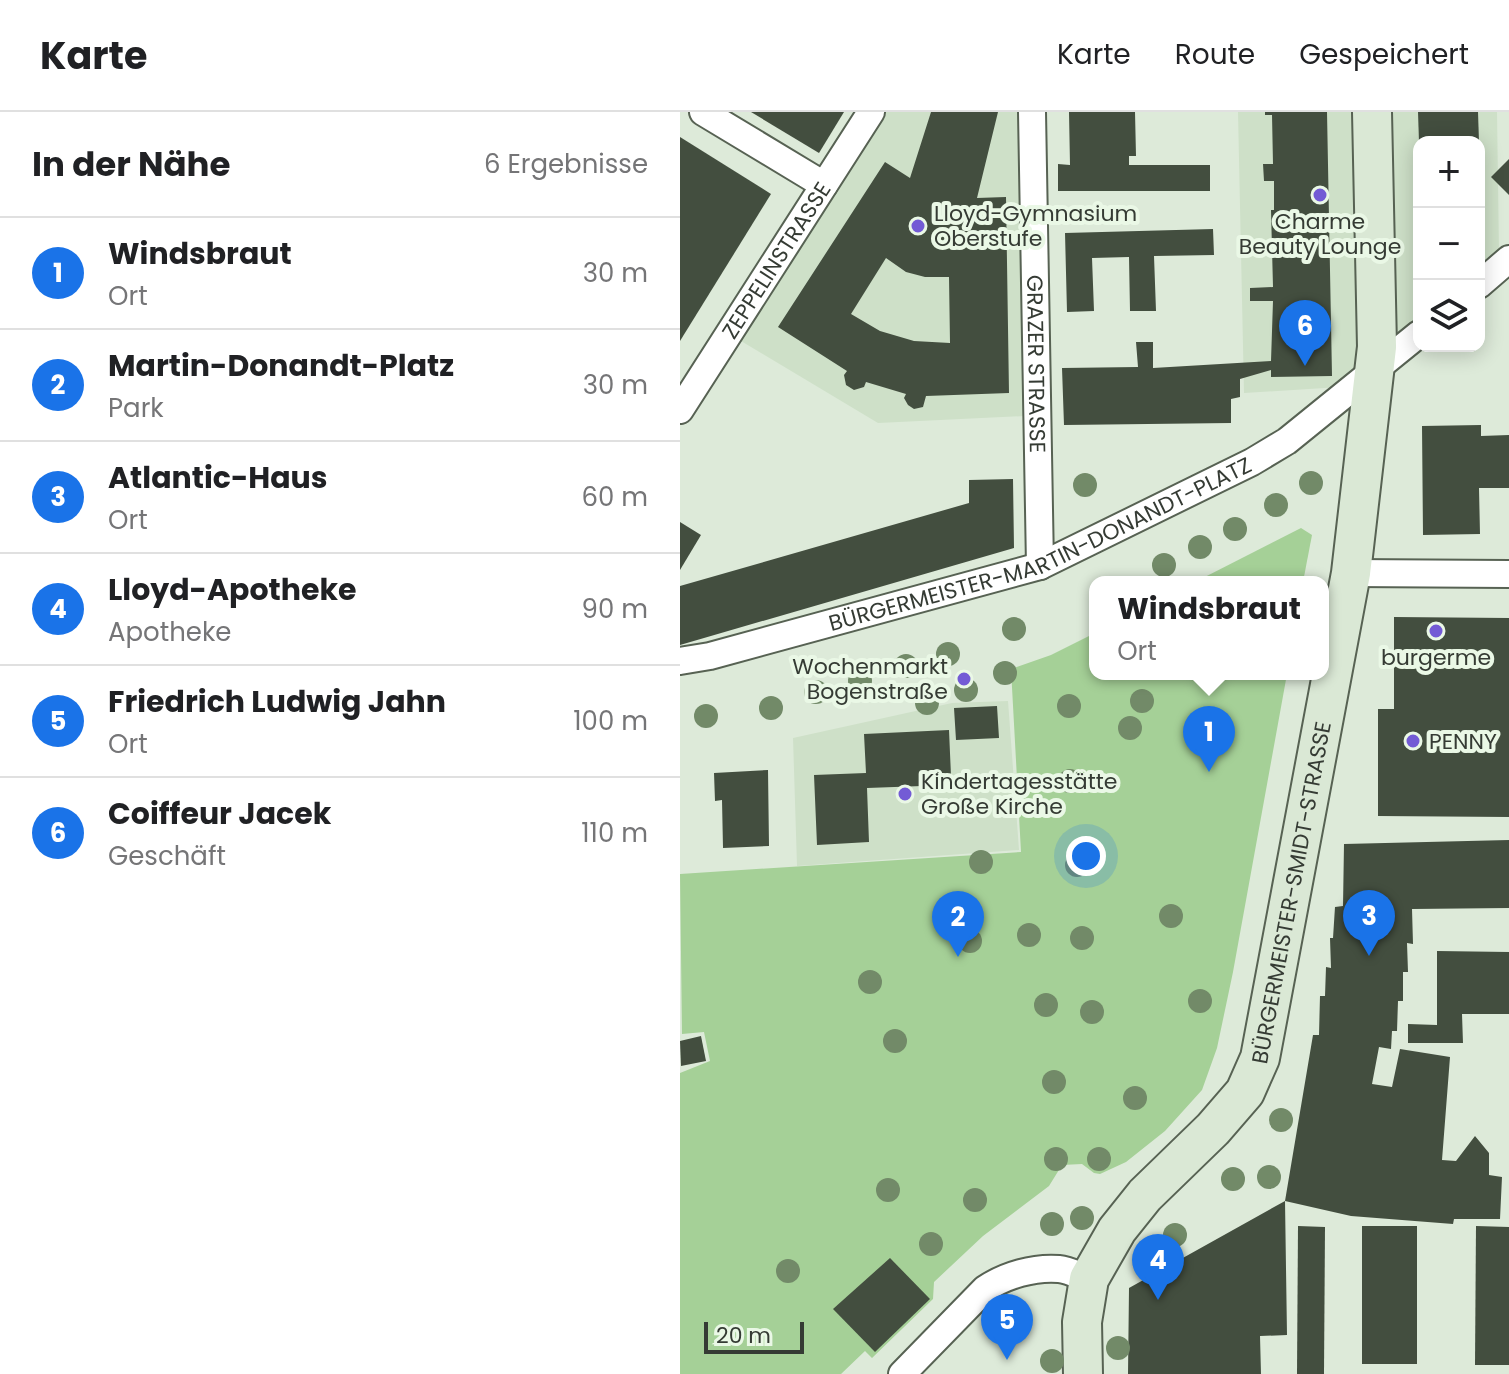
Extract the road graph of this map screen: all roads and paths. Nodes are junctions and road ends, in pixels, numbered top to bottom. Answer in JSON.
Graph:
{"nodes":[{"id":1,"x":703,"y":112,"type":"edge"},
{"id":2,"x":871,"y":112,"type":"edge"},
{"id":3,"x":1032,"y":112,"type":"edge"},
{"id":4,"x":1372,"y":112,"type":"edge"},
{"id":5,"x":824,"y":185,"type":"junction"},
{"id":6,"x":1509,"y":259,"type":"edge"},
{"id":7,"x":1485,"y":280,"type":"edge"},
{"id":8,"x":1413,"y":339,"type":"edge"},
{"id":9,"x":1374,"y":371,"type":"junction"},
{"id":10,"x":680,"y":410,"type":"edge"},
{"id":11,"x":1040,"y":566,"type":"junction"},
{"id":12,"x":1351,"y":573,"type":"junction"},
{"id":13,"x":1509,"y":574,"type":"edge"},
{"id":14,"x":680,"y":661,"type":"edge"},
{"id":15,"x":1089,"y":1279,"type":"junction"},
{"id":16,"x":902,"y":1374,"type":"edge"},
{"id":17,"x":1083,"y":1374,"type":"edge"}],
"edges":[{"from":1,"to":5,"type":"street"},
{"from":2,"to":5,"type":"street","name":"ZEPPELINSTRASSE"},
{"from":3,"to":11,"type":"street","name":"GRAZER STRASSE"},
{"from":4,"to":9,"type":"street","name":"BÜRGERMEISTER-SMIDT-STRASSE"},
{"from":5,"to":10,"type":"street","name":"ZEPPELINSTRASSE"},
{"from":6,"to":7,"type":"street"},
{"from":8,"to":9,"type":"street","name":"BÜRGERMEISTER-MARTIN-DONANDT-PLATZ"},
{"from":9,"to":11,"type":"street","name":"BÜRGERMEISTER-MARTIN-DONANDT-PLATZ"},
{"from":9,"to":12,"type":"street","name":"BÜRGERMEISTER-SMIDT-STRASSE"},
{"from":11,"to":14,"type":"street","name":"BÜRGERMEISTER-MARTIN-DONANDT-PLATZ"},
{"from":12,"to":13,"type":"street"},
{"from":12,"to":15,"type":"street","name":"BÜRGERMEISTER-SMIDT-STRASSE"},
{"from":15,"to":16,"type":"street"},
{"from":15,"to":17,"type":"street","name":"BÜRGERMEISTER-SMIDT-STRASSE"}]}
